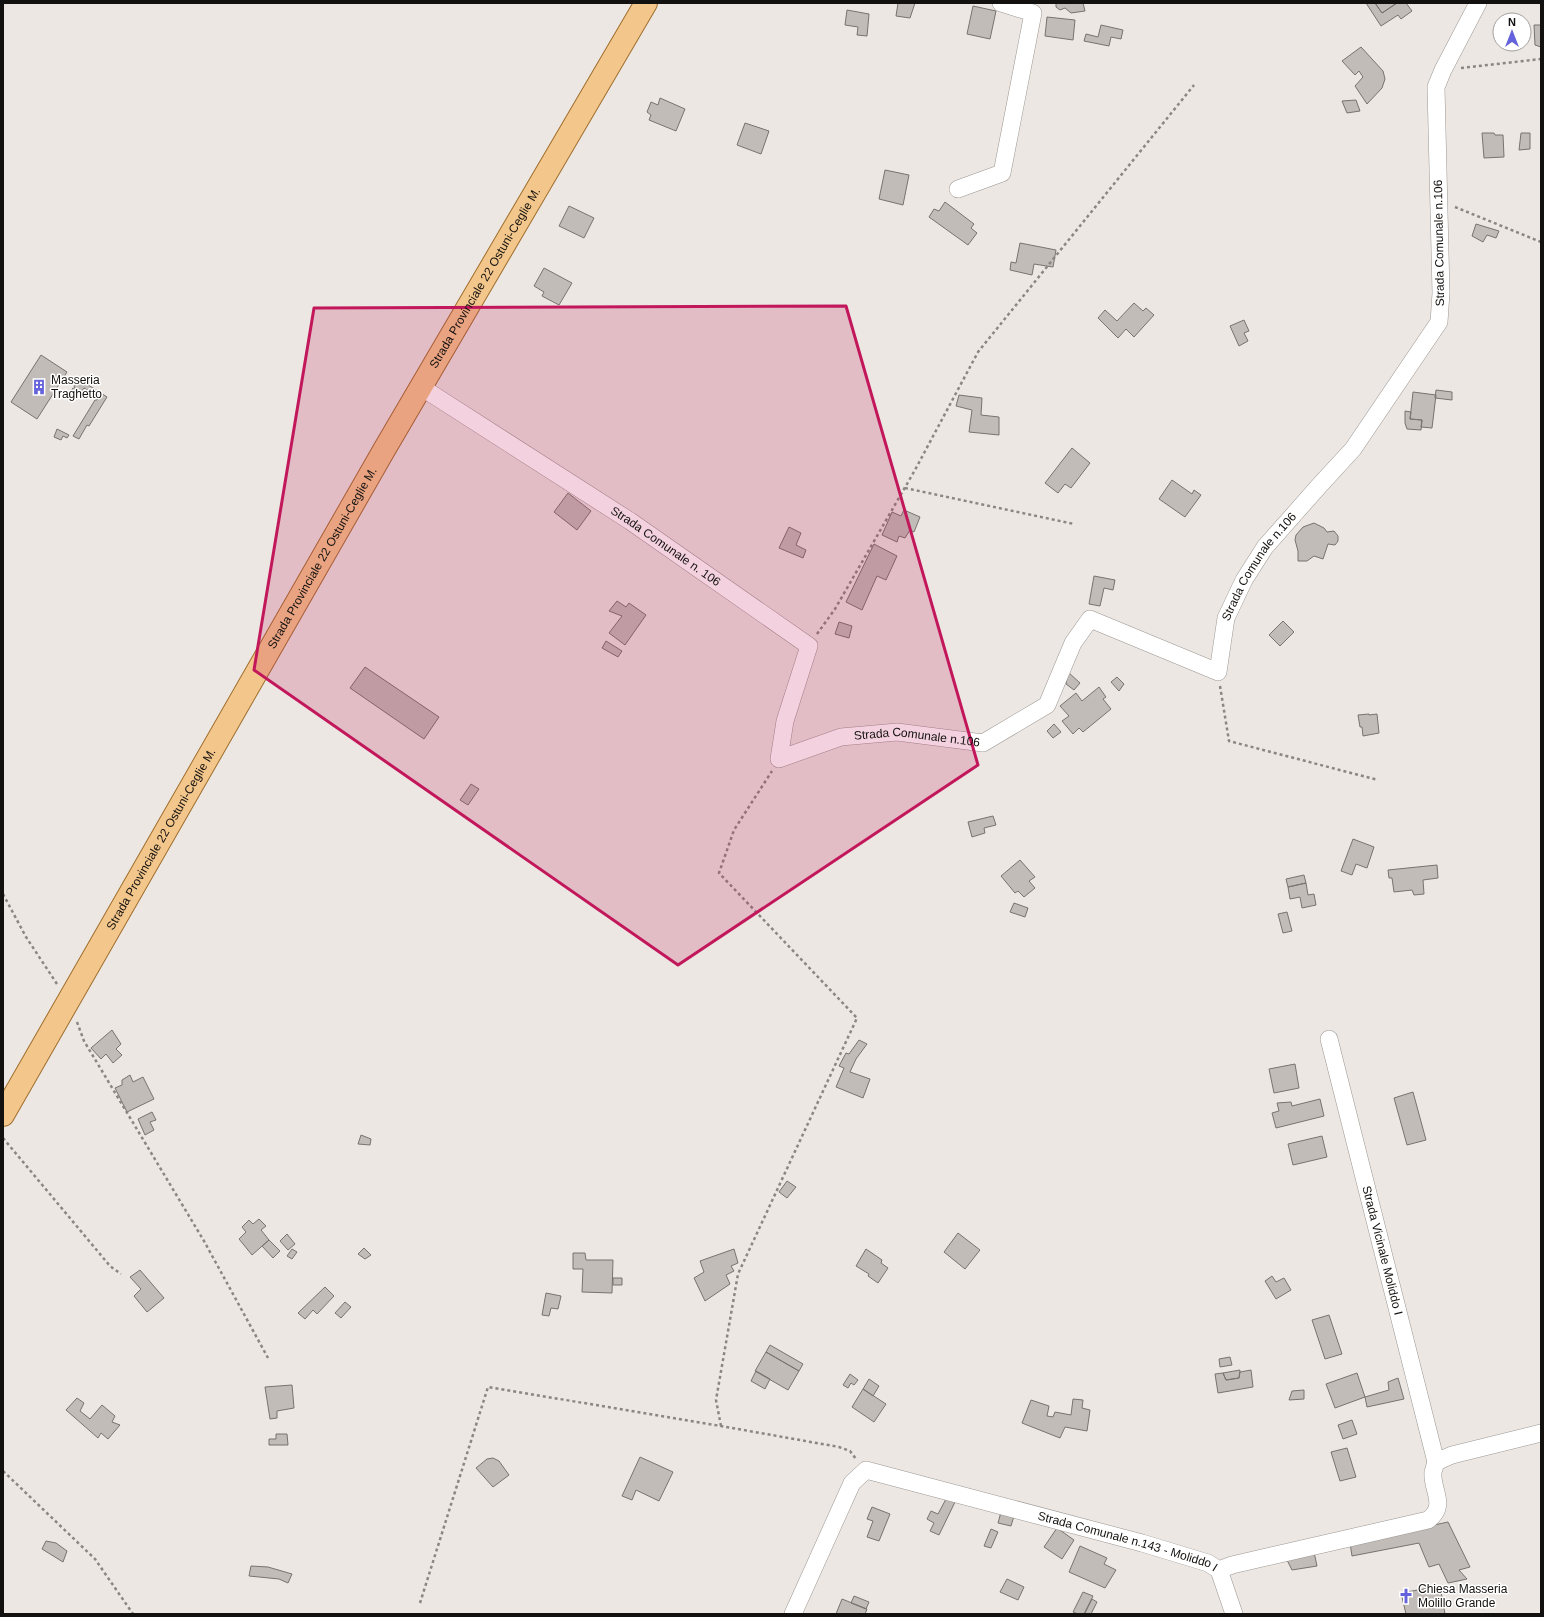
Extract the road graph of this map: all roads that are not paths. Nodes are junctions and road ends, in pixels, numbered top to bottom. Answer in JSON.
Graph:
{"nodes":[{"id":1,"x":646,"y":3,"type":"edge"},
{"id":2,"x":1001,"y":3,"type":"edge"},
{"id":3,"x":1478,"y":3,"type":"edge"},
{"id":4,"x":958,"y":189,"type":"dead end"},
{"id":5,"x":421,"y":387,"type":"junction"},
{"id":6,"x":779,"y":759,"type":"joint"},
{"id":7,"x":1329,"y":1039,"type":"dead end"},
{"id":8,"x":3,"y":1115,"type":"edge"},
{"id":9,"x":1541,"y":1432,"type":"edge"},
{"id":10,"x":1436,"y":1462,"type":"junction"},
{"id":11,"x":1219,"y":1570,"type":"junction"},
{"id":12,"x":793,"y":1614,"type":"edge"},
{"id":13,"x":1234,"y":1614,"type":"edge"}],
"edges":[{"from":1,"to":5,"type":"main road","name":"Strada Provinciale 22 Ostuni-Ceglie M."},
{"from":2,"to":4,"type":"street"},
{"from":3,"to":6,"type":"street","name":"Strada Comunale n.106"},
{"from":5,"to":6,"type":"street","name":"Strada Comunale n. 106"},
{"from":5,"to":8,"type":"main road","name":"Strada Provinciale 22 Ostuni-Ceglie M."},
{"from":7,"to":10,"type":"street","name":"Strada Vicinale Moliddo I"},
{"from":9,"to":10,"type":"street"},
{"from":10,"to":11,"type":"street","name":"Strada Comunale n.143 - Moliddo I"},
{"from":11,"to":12,"type":"street","name":"Strada Comunale n.143 - Moliddo I"},
{"from":11,"to":13,"type":"street"}]}
